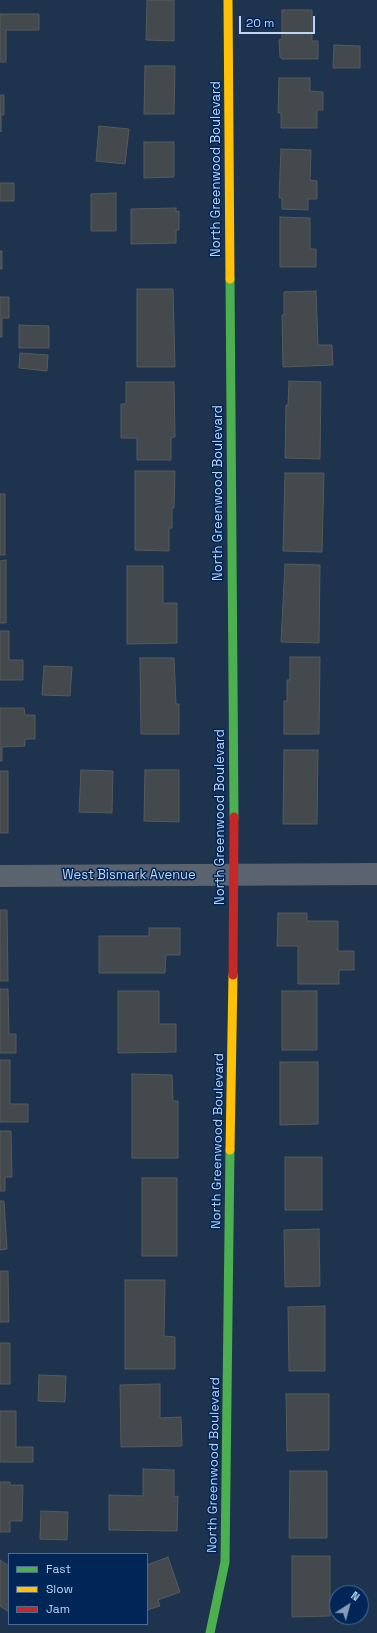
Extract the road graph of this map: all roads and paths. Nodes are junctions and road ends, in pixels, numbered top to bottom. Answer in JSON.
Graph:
{"nodes":[{"id":1,"x":228,"y":0,"type":"edge"},
{"id":2,"x":377,"y":874,"type":"edge"},
{"id":3,"x":234,"y":875,"type":"junction"},
{"id":4,"x":0,"y":876,"type":"edge"},
{"id":5,"x":210,"y":1633,"type":"edge"}],
"edges":[{"from":1,"to":3,"type":"street","name":"North Greenwood Boulevard"},
{"from":2,"to":3,"type":"street","name":"West Bismark Avenue"},
{"from":3,"to":4,"type":"street","name":"West Bismark Avenue"},
{"from":3,"to":5,"type":"street","name":"North Greenwood Boulevard"}]}
